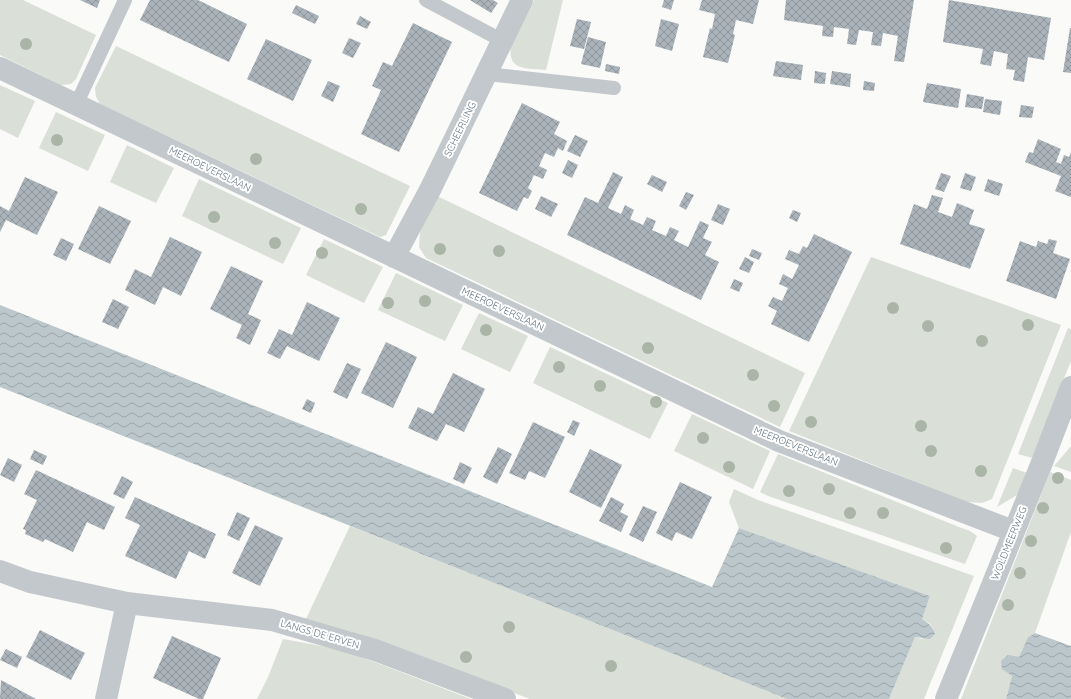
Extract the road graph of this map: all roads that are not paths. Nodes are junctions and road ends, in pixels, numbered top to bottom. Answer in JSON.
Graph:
{"nodes":[{"id":1,"x":125,"y":0,"type":"edge"},
{"id":2,"x":426,"y":0,"type":"edge"},
{"id":3,"x":522,"y":0,"type":"edge"},
{"id":4,"x":503,"y":41,"type":"junction"},
{"id":5,"x":0,"y":68,"type":"edge"},
{"id":6,"x":487,"y":74,"type":"junction"},
{"id":7,"x":614,"y":88,"type":"dead end"},
{"id":8,"x":76,"y":104,"type":"junction"},
{"id":9,"x":394,"y":257,"type":"junction"},
{"id":10,"x":1069,"y":397,"type":"edge"},
{"id":11,"x":1013,"y":531,"type":"junction"},
{"id":12,"x":0,"y":571,"type":"edge"},
{"id":13,"x":126,"y":603,"type":"junction"},
{"id":14,"x":106,"y":699,"type":"edge"},
{"id":15,"x":505,"y":699,"type":"edge"},
{"id":16,"x":946,"y":699,"type":"edge"}],
"edges":[{"from":1,"to":8,"type":"lane"},
{"from":2,"to":4,"type":"lane"},
{"from":3,"to":4,"type":"street","name":"SCHEERLING"},
{"from":4,"to":6,"type":"street","name":"SCHEERLING"},
{"from":5,"to":8,"type":"street","name":"MEEROEVERSLAAN"},
{"from":6,"to":7,"type":"lane"},
{"from":6,"to":9,"type":"street","name":"SCHEERLING"},
{"from":8,"to":9,"type":"street","name":"MEEROEVERSLAAN"},
{"from":9,"to":11,"type":"street","name":"MEEROEVERSLAAN"},
{"from":10,"to":11,"type":"street","name":"WOLDMEERWEG"},
{"from":11,"to":16,"type":"street","name":"WOLDMEERWEG"},
{"from":12,"to":13,"type":"street","name":"LANGS DE ERVEN"},
{"from":13,"to":14,"type":"street"},
{"from":13,"to":15,"type":"street","name":"LANGS DE ERVEN"}]}
